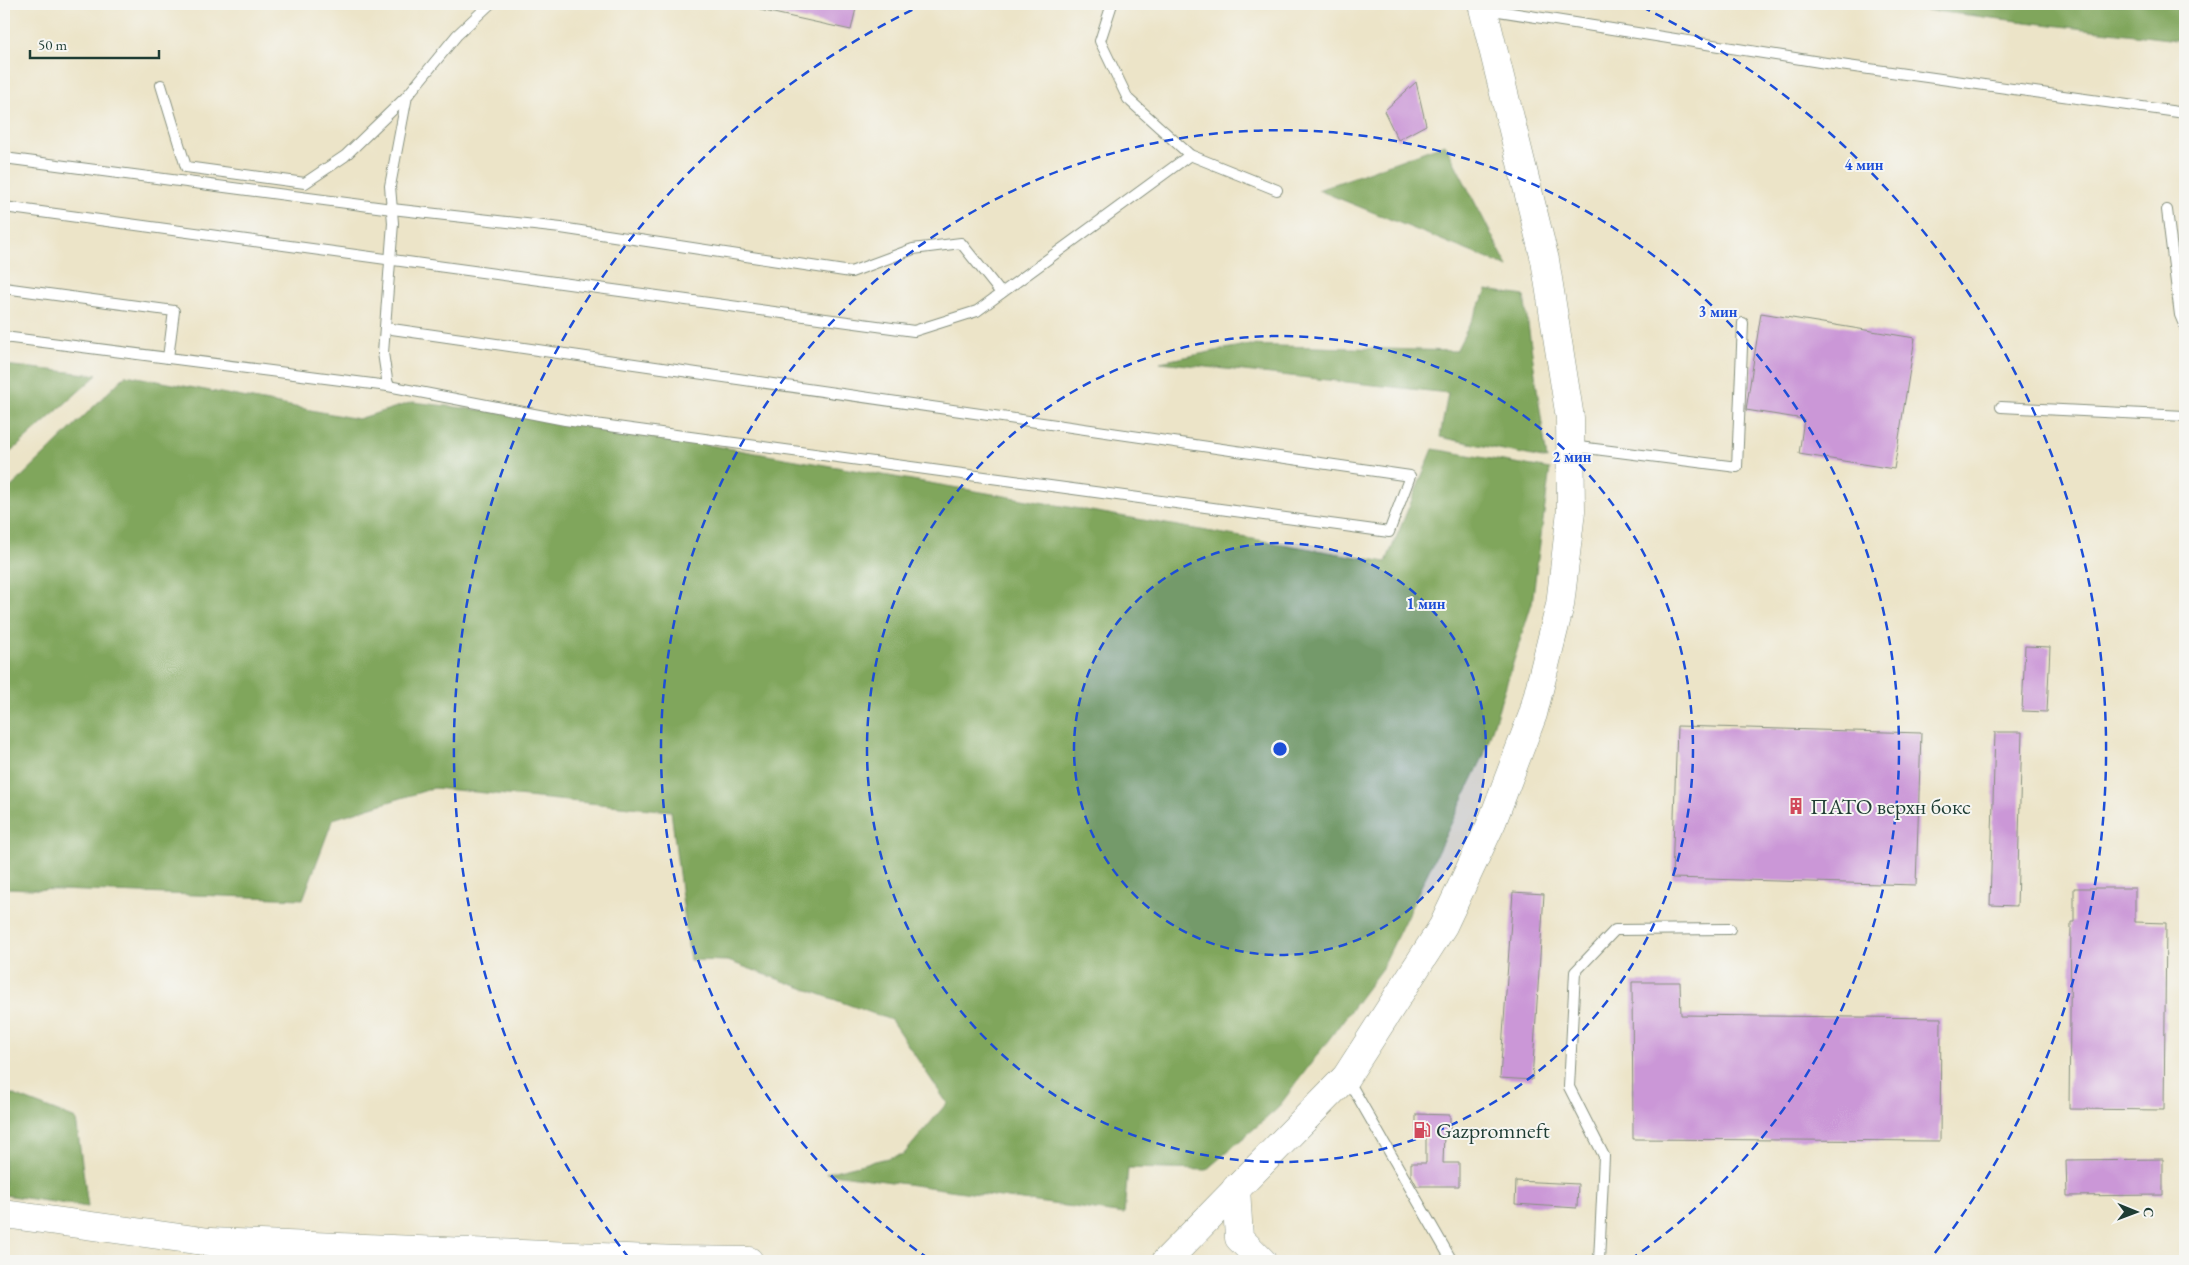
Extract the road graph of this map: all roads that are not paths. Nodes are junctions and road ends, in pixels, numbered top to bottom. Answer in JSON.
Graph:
{"nodes":[{"id":1,"x":490,"y":4,"type":"edge"},
{"id":2,"x":1112,"y":4,"type":"edge"},
{"id":3,"x":1482,"y":6,"type":"edge"},
{"id":4,"x":161,"y":85,"type":"dead end"},
{"id":5,"x":407,"y":96,"type":"junction"},
{"id":6,"x":2185,"y":114,"type":"edge"},
{"id":7,"x":1190,"y":155,"type":"junction"},
{"id":8,"x":4,"y":158,"type":"edge"},
{"id":9,"x":1277,"y":190,"type":"dead end"},
{"id":10,"x":4,"y":207,"type":"edge"},
{"id":11,"x":392,"y":209,"type":"junction"},
{"id":12,"x":2167,"y":210,"type":"dead end"},
{"id":13,"x":390,"y":259,"type":"junction"},
{"id":14,"x":4,"y":288,"type":"edge"},
{"id":15,"x":1001,"y":293,"type":"junction"},
{"id":16,"x":1743,"y":323,"type":"dead end"},
{"id":17,"x":2185,"y":327,"type":"edge"},
{"id":18,"x":385,"y":328,"type":"junction"},
{"id":19,"x":4,"y":337,"type":"edge"},
{"id":20,"x":168,"y":358,"type":"junction"},
{"id":21,"x":388,"y":386,"type":"junction"},
{"id":22,"x":2001,"y":408,"type":"dead end"},
{"id":23,"x":2185,"y":416,"type":"edge"},
{"id":24,"x":1570,"y":446,"type":"junction"},
{"id":25,"x":1730,"y":929,"type":"dead end"},
{"id":26,"x":1346,"y":1077,"type":"junction"},
{"id":27,"x":1236,"y":1188,"type":"junction"},
{"id":28,"x":4,"y":1214,"type":"edge"},
{"id":29,"x":749,"y":1261,"type":"edge"},
{"id":30,"x":1166,"y":1261,"type":"edge"},
{"id":31,"x":1262,"y":1261,"type":"edge"},
{"id":32,"x":1452,"y":1261,"type":"edge"},
{"id":33,"x":1599,"y":1261,"type":"edge"}],
"edges":[{"from":1,"to":5,"type":"lane"},
{"from":2,"to":7,"type":"lane"},
{"from":3,"to":6,"type":"lane"},
{"from":3,"to":24,"type":"street"},
{"from":4,"to":5,"type":"lane"},
{"from":5,"to":11,"type":"lane"},
{"from":7,"to":9,"type":"lane"},
{"from":7,"to":15,"type":"lane"},
{"from":8,"to":11,"type":"lane"},
{"from":10,"to":13,"type":"lane"},
{"from":11,"to":13,"type":"lane"},
{"from":11,"to":15,"type":"lane"},
{"from":12,"to":17,"type":"lane"},
{"from":13,"to":15,"type":"lane"},
{"from":13,"to":18,"type":"lane"},
{"from":14,"to":20,"type":"lane"},
{"from":16,"to":24,"type":"lane"},
{"from":18,"to":21,"type":"lane"},
{"from":18,"to":21,"type":"lane"},
{"from":19,"to":20,"type":"lane"},
{"from":20,"to":21,"type":"lane"},
{"from":22,"to":23,"type":"lane"},
{"from":24,"to":26,"type":"street"},
{"from":25,"to":33,"type":"lane"},
{"from":26,"to":27,"type":"street"},
{"from":26,"to":32,"type":"lane"},
{"from":27,"to":30,"type":"street"},
{"from":27,"to":31,"type":"street"},
{"from":28,"to":29,"type":"street"}]}
